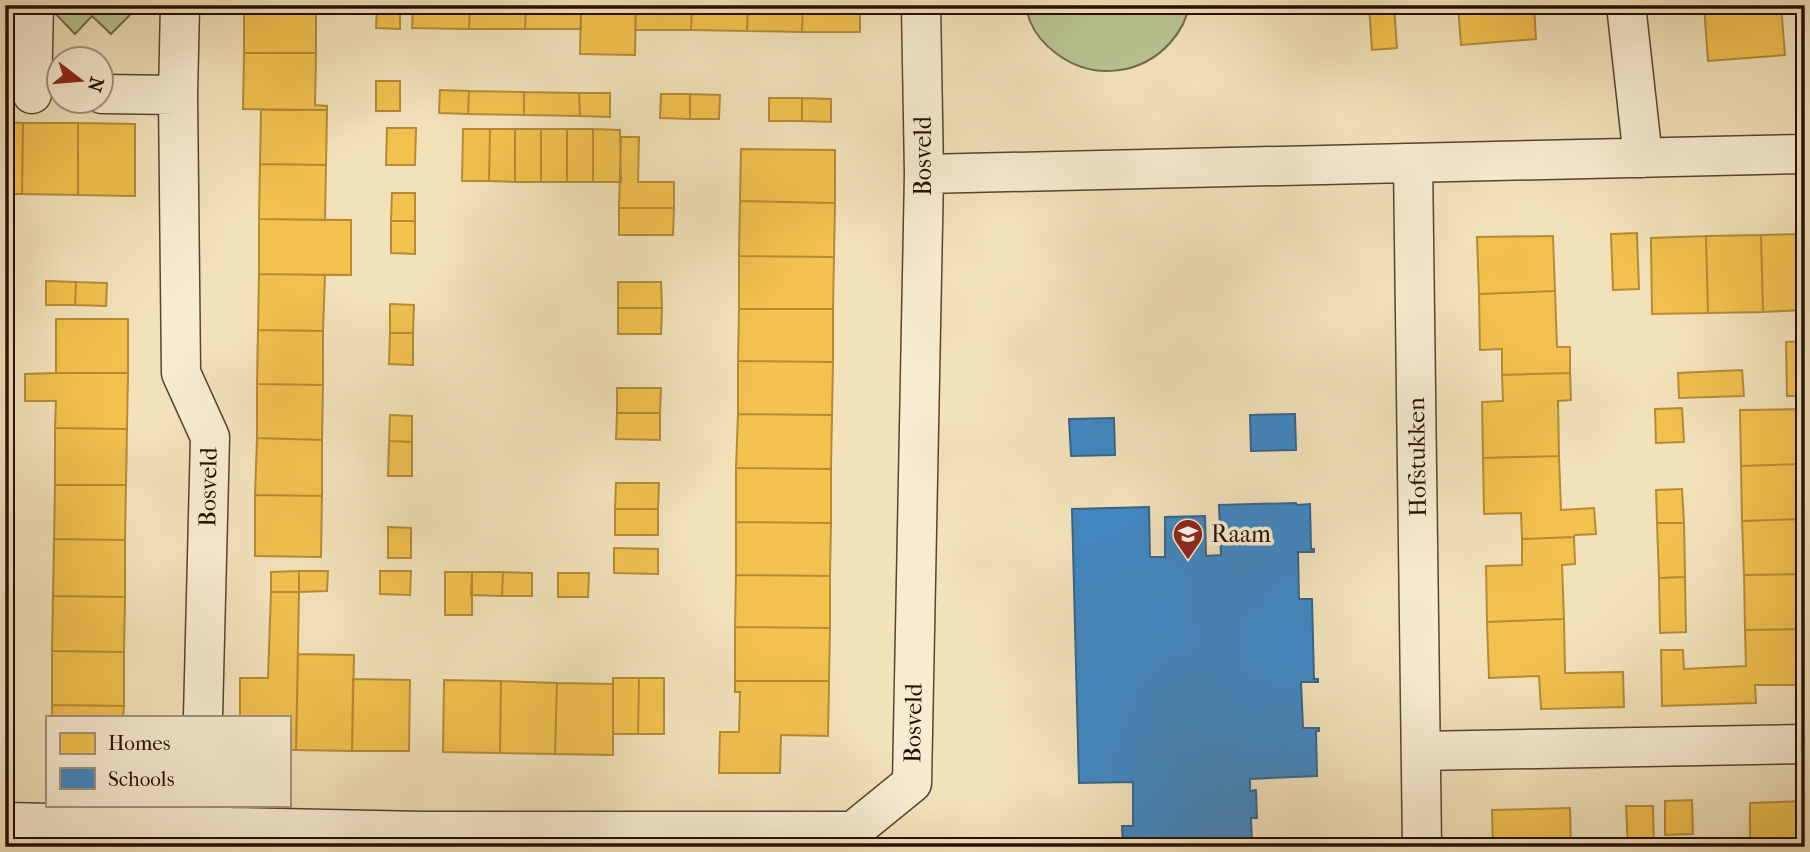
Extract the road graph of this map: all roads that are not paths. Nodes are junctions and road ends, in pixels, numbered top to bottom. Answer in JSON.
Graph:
{"nodes":[{"id":1,"x":34,"y":5,"type":"edge"},
{"id":2,"x":180,"y":5,"type":"edge"},
{"id":3,"x":921,"y":5,"type":"edge"},
{"id":4,"x":1626,"y":5,"type":"edge"},
{"id":5,"x":32,"y":94,"type":"edge"},
{"id":6,"x":116,"y":94,"type":"edge"},
{"id":7,"x":178,"y":94,"type":"junction"},
{"id":8,"x":1805,"y":154,"type":"edge"},
{"id":9,"x":1643,"y":158,"type":"junction"},
{"id":10,"x":1413,"y":163,"type":"junction"},
{"id":11,"x":924,"y":174,"type":"junction"},
{"id":12,"x":203,"y":716,"type":"edge"},
{"id":13,"x":1805,"y":744,"type":"edge"},
{"id":14,"x":1420,"y":751,"type":"junction"},
{"id":15,"x":5,"y":822,"type":"edge"},
{"id":16,"x":216,"y":826,"type":"edge"},
{"id":17,"x":1422,"y":847,"type":"edge"}],
"edges":[{"from":1,"to":5,"type":"street"},
{"from":2,"to":7,"type":"street","name":"Bosveld"},
{"from":3,"to":11,"type":"street","name":"Bosveld"},
{"from":4,"to":9,"type":"street"},
{"from":6,"to":7,"type":"street"},
{"from":7,"to":12,"type":"street","name":"Bosveld"},
{"from":8,"to":9,"type":"street"},
{"from":9,"to":10,"type":"street"},
{"from":10,"to":11,"type":"street"},
{"from":10,"to":14,"type":"street","name":"Hofstukken"},
{"from":11,"to":16,"type":"street","name":"Bosveld"},
{"from":13,"to":14,"type":"street"},
{"from":14,"to":17,"type":"street","name":"Hofstukken"},
{"from":15,"to":16,"type":"street","name":"Bosveld"}]}
